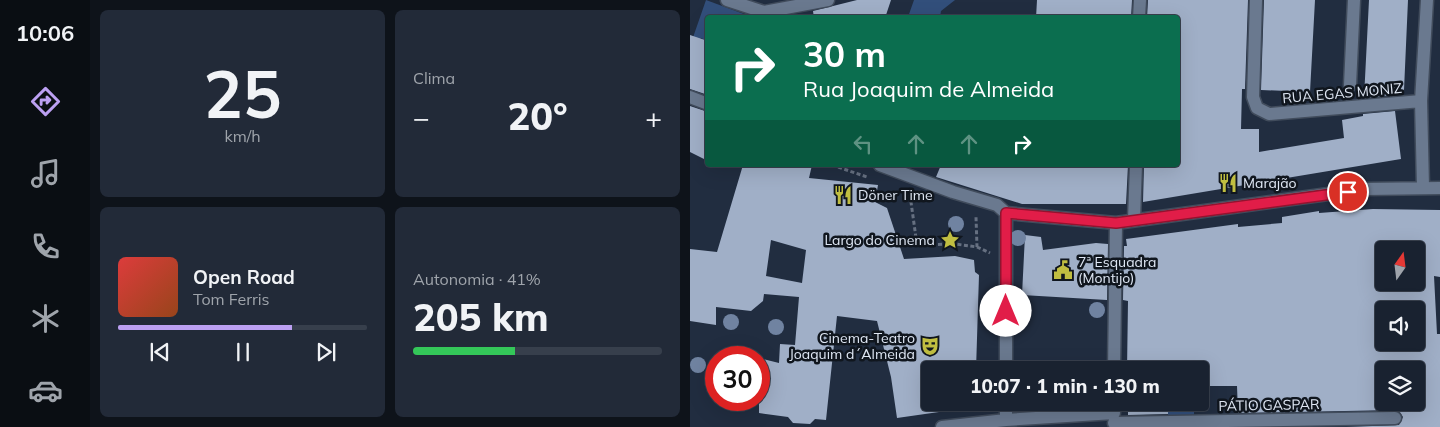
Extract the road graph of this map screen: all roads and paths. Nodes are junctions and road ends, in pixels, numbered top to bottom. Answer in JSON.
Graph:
{"nodes":[{"id":1,"x":726,"y":0,"type":"edge"},
{"id":2,"x":828,"y":0,"type":"edge"},
{"id":3,"x":1140,"y":0,"type":"edge"},
{"id":4,"x":1256,"y":0,"type":"edge"},
{"id":5,"x":1354,"y":0,"type":"edge"},
{"id":6,"x":1427,"y":0,"type":"edge"},
{"id":7,"x":1139,"y":15,"type":"edge"},
{"id":8,"x":1350,"y":85,"type":"dead end"},
{"id":9,"x":690,"y":98,"type":"edge"},
{"id":10,"x":1421,"y":101,"type":"junction"},
{"id":11,"x":705,"y":103,"type":"edge"},
{"id":12,"x":885,"y":167,"type":"edge"},
{"id":13,"x":1136,"y":167,"type":"edge"},
{"id":14,"x":1424,"y":187,"type":"junction"},
{"id":15,"x":1440,"y":188,"type":"edge"},
{"id":16,"x":909,"y":189,"type":"dead end"},
{"id":17,"x":976,"y":209,"type":"dead end"},
{"id":18,"x":1006,"y":213,"type":"junction"},
{"id":19,"x":1134,"y":219,"type":"junction"},
{"id":20,"x":1116,"y":223,"type":"junction"},
{"id":21,"x":977,"y":247,"type":"junction"},
{"id":22,"x":990,"y":253,"type":"dead end"},
{"id":23,"x":1006,"y":361,"type":"edge"},
{"id":24,"x":1114,"y":361,"type":"edge"},
{"id":25,"x":1006,"y":411,"type":"edge"},
{"id":26,"x":1114,"y":416,"type":"edge"},
{"id":27,"x":1395,"y":418,"type":"dead end"},
{"id":28,"x":1006,"y":420,"type":"junction"},
{"id":29,"x":942,"y":427,"type":"edge"}],
"edges":[{"from":1,"to":2,"type":"street"},
{"from":3,"to":7,"type":"street"},
{"from":4,"to":10,"type":"street","name":"RUA EGAS MONIZ"},
{"from":5,"to":8,"type":"street"},
{"from":6,"to":10,"type":"street","name":"RUA EGAS MONIZ"},
{"from":9,"to":11,"type":"street"},
{"from":10,"to":14,"type":"street","name":"RUA EGAS MONIZ"},
{"from":12,"to":18,"type":"street"},
{"from":13,"to":19,"type":"street"},
{"from":14,"to":15,"type":"street"},
{"from":14,"to":19,"type":"street"},
{"from":16,"to":21,"type":"path"},
{"from":17,"to":21,"type":"path"},
{"from":18,"to":20,"type":"street"},
{"from":18,"to":23,"type":"street"},
{"from":19,"to":20,"type":"street"},
{"from":20,"to":24,"type":"street"},
{"from":21,"to":22,"type":"path"},
{"from":25,"to":28,"type":"street"},
{"from":26,"to":27,"type":"street","name":"PÁTIO GASPAR"},
{"from":26,"to":28,"type":"street","name":"PÁTIO GASPAR"},
{"from":28,"to":29,"type":"street","name":"PÁTIO GASPAR"}]}
